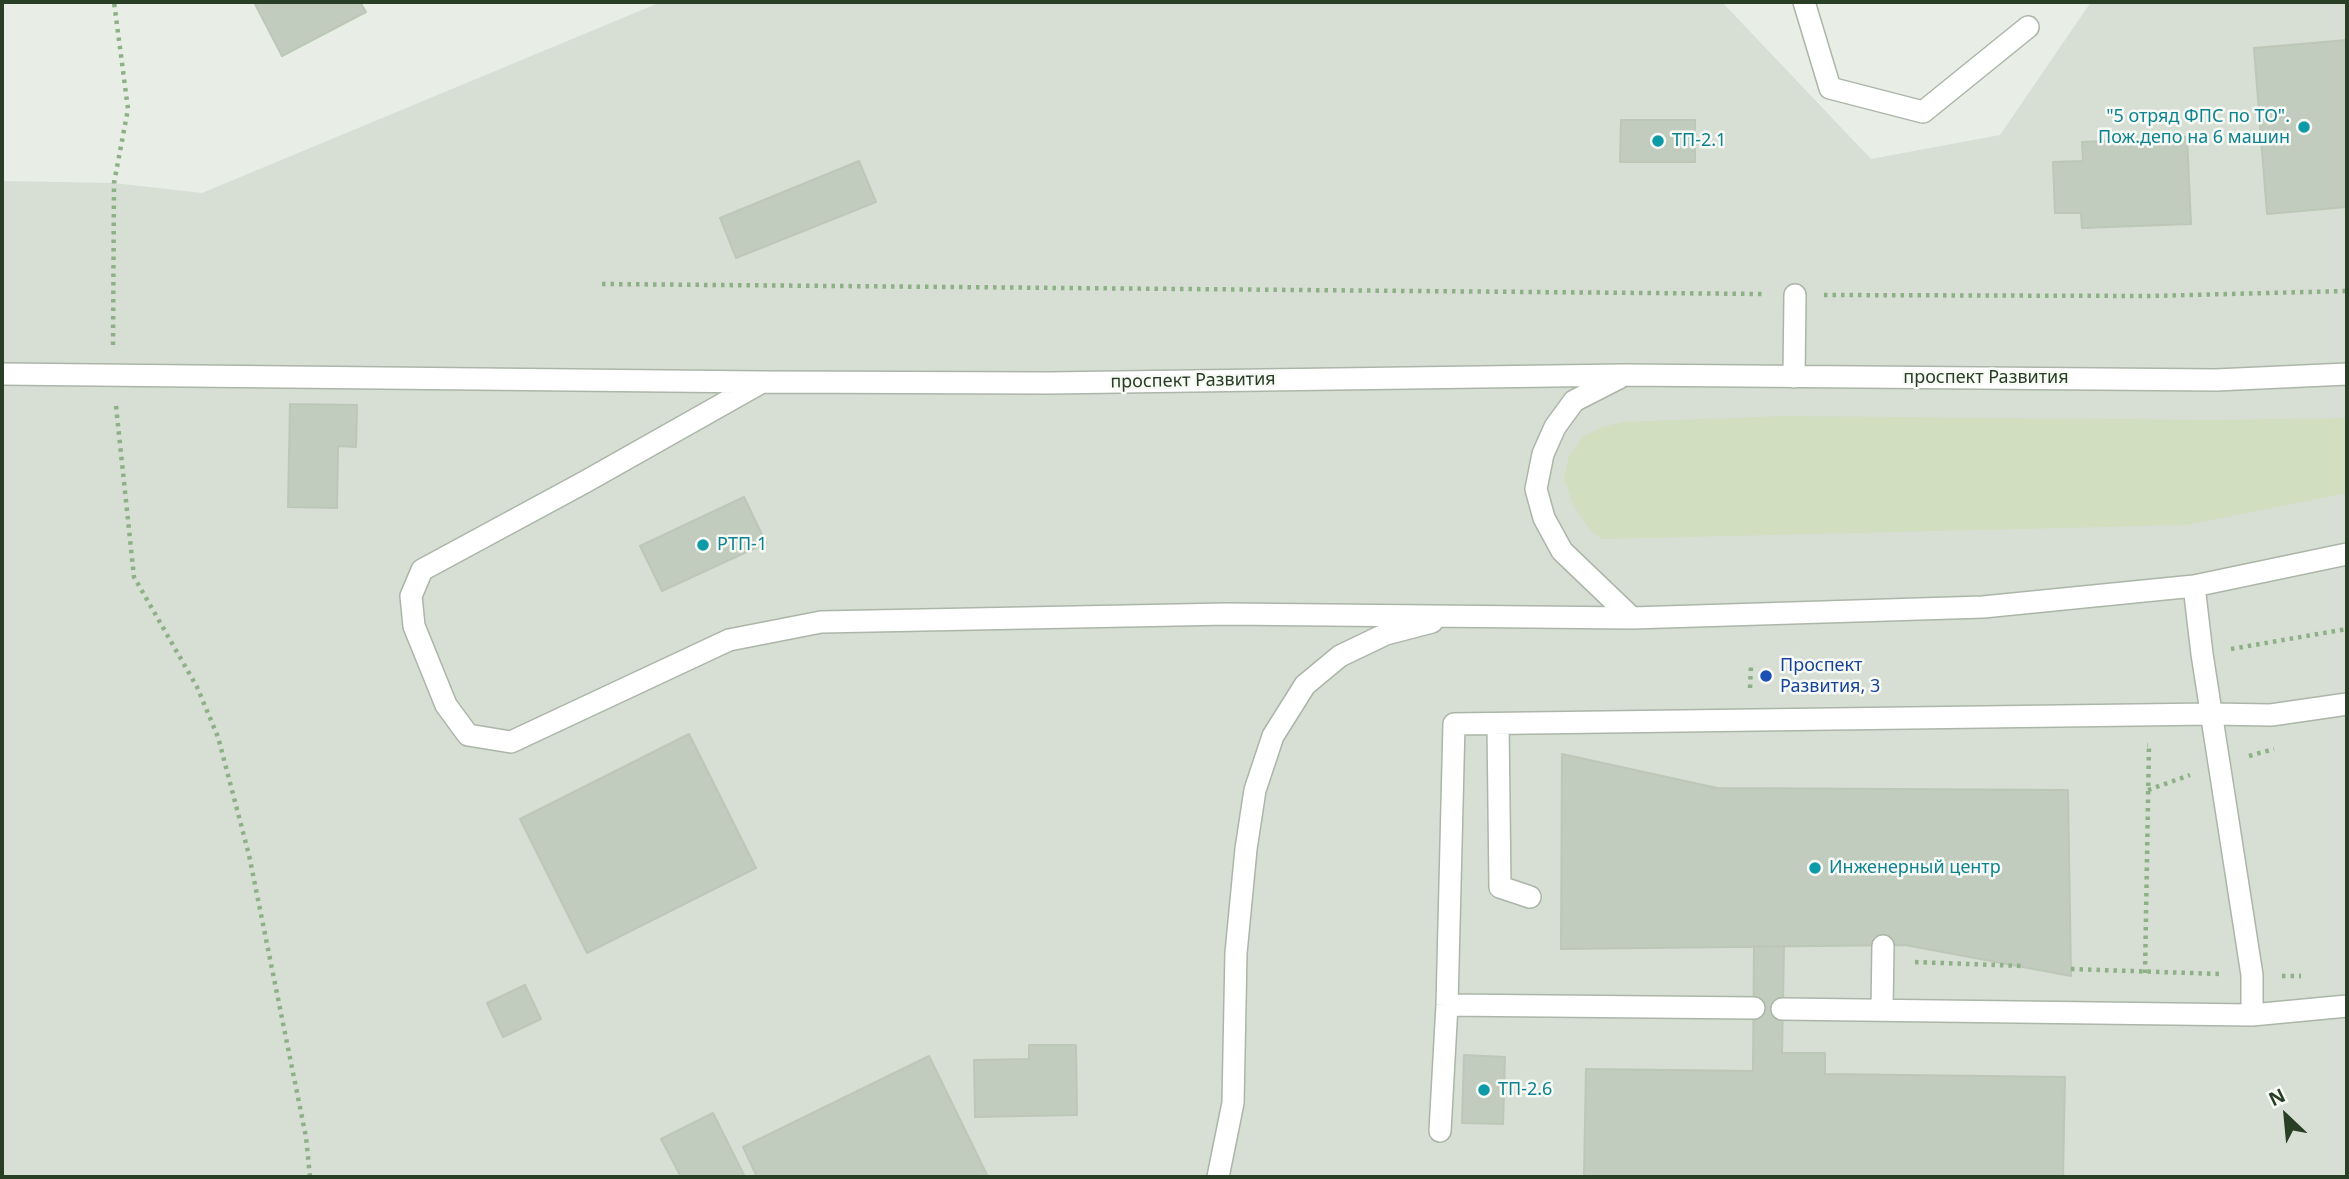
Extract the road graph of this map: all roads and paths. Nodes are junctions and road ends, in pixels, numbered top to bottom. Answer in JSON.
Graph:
{"nodes":[{"id":1,"x":114,"y":2,"type":"edge"},
{"id":2,"x":1804,"y":2,"type":"edge"},
{"id":3,"x":2028,"y":27,"type":"dead end"},
{"id":4,"x":602,"y":284,"type":"dead end"},
{"id":5,"x":2347,"y":290,"type":"edge"},
{"id":6,"x":1795,"y":295,"type":"junction"},
{"id":7,"x":2,"y":374,"type":"edge"},
{"id":8,"x":2347,"y":374,"type":"edge"},
{"id":9,"x":113,"y":375,"type":"junction"},
{"id":10,"x":1624,"y":375,"type":"junction"},
{"id":11,"x":1794,"y":377,"type":"junction"},
{"id":12,"x":762,"y":382,"type":"junction"},
{"id":13,"x":2347,"y":554,"type":"edge"},
{"id":14,"x":2194,"y":586,"type":"junction"},
{"id":15,"x":1457,"y":616,"type":"junction"},
{"id":16,"x":1632,"y":618,"type":"junction"},
{"id":17,"x":2347,"y":629,"type":"edge"},
{"id":18,"x":2202,"y":654,"type":"junction"},
{"id":19,"x":2347,"y":704,"type":"edge"},
{"id":20,"x":2211,"y":714,"type":"junction"},
{"id":21,"x":1498,"y":724,"type":"junction"},
{"id":22,"x":2135,"y":746,"type":"dead end"},
{"id":23,"x":1530,"y":897,"type":"dead end"},
{"id":24,"x":1883,"y":946,"type":"dead end"},
{"id":25,"x":2071,"y":969,"type":"dead end"},
{"id":26,"x":2145,"y":973,"type":"junction"},
{"id":27,"x":2252,"y":975,"type":"junction"},
{"id":28,"x":2306,"y":976,"type":"dead end"},
{"id":29,"x":1447,"y":1005,"type":"junction"},
{"id":30,"x":2347,"y":1006,"type":"edge"},
{"id":31,"x":1754,"y":1009,"type":"dead end"},
{"id":32,"x":1783,"y":1009,"type":"dead end"},
{"id":33,"x":1882,"y":1010,"type":"junction"},
{"id":34,"x":2252,"y":1015,"type":"junction"},
{"id":35,"x":1440,"y":1131,"type":"dead end"},
{"id":36,"x":310,"y":1177,"type":"edge"},
{"id":37,"x":1218,"y":1177,"type":"edge"}],
"edges":[{"from":1,"to":9,"type":"path"},
{"from":2,"to":3,"type":"street"},
{"from":4,"to":6,"type":"path"},
{"from":5,"to":6,"type":"path"},
{"from":6,"to":11,"type":"street"},
{"from":7,"to":9,"type":"street","name":"проспект Развития"},
{"from":8,"to":11,"type":"street","name":"проспект Развития"},
{"from":9,"to":12,"type":"street","name":"проспект Развития"},
{"from":9,"to":36,"type":"path"},
{"from":10,"to":11,"type":"street","name":"проспект Развития"},
{"from":10,"to":12,"type":"street","name":"проспект Развития"},
{"from":10,"to":16,"type":"street","name":"проспект Развития"},
{"from":12,"to":15,"type":"street"},
{"from":13,"to":14,"type":"street"},
{"from":14,"to":16,"type":"street"},
{"from":14,"to":18,"type":"street"},
{"from":15,"to":16,"type":"street"},
{"from":15,"to":37,"type":"street"},
{"from":17,"to":18,"type":"path"},
{"from":18,"to":20,"type":"street"},
{"from":19,"to":20,"type":"street"},
{"from":20,"to":21,"type":"street"},
{"from":20,"to":27,"type":"street"},
{"from":21,"to":23,"type":"street"},
{"from":21,"to":29,"type":"street"},
{"from":22,"to":26,"type":"path"},
{"from":24,"to":33,"type":"street"},
{"from":25,"to":26,"type":"path"},
{"from":26,"to":27,"type":"path"},
{"from":27,"to":28,"type":"path"},
{"from":27,"to":34,"type":"street"},
{"from":29,"to":31,"type":"street"},
{"from":29,"to":35,"type":"street"},
{"from":30,"to":34,"type":"street"},
{"from":32,"to":33,"type":"street"},
{"from":33,"to":34,"type":"street"}]}
